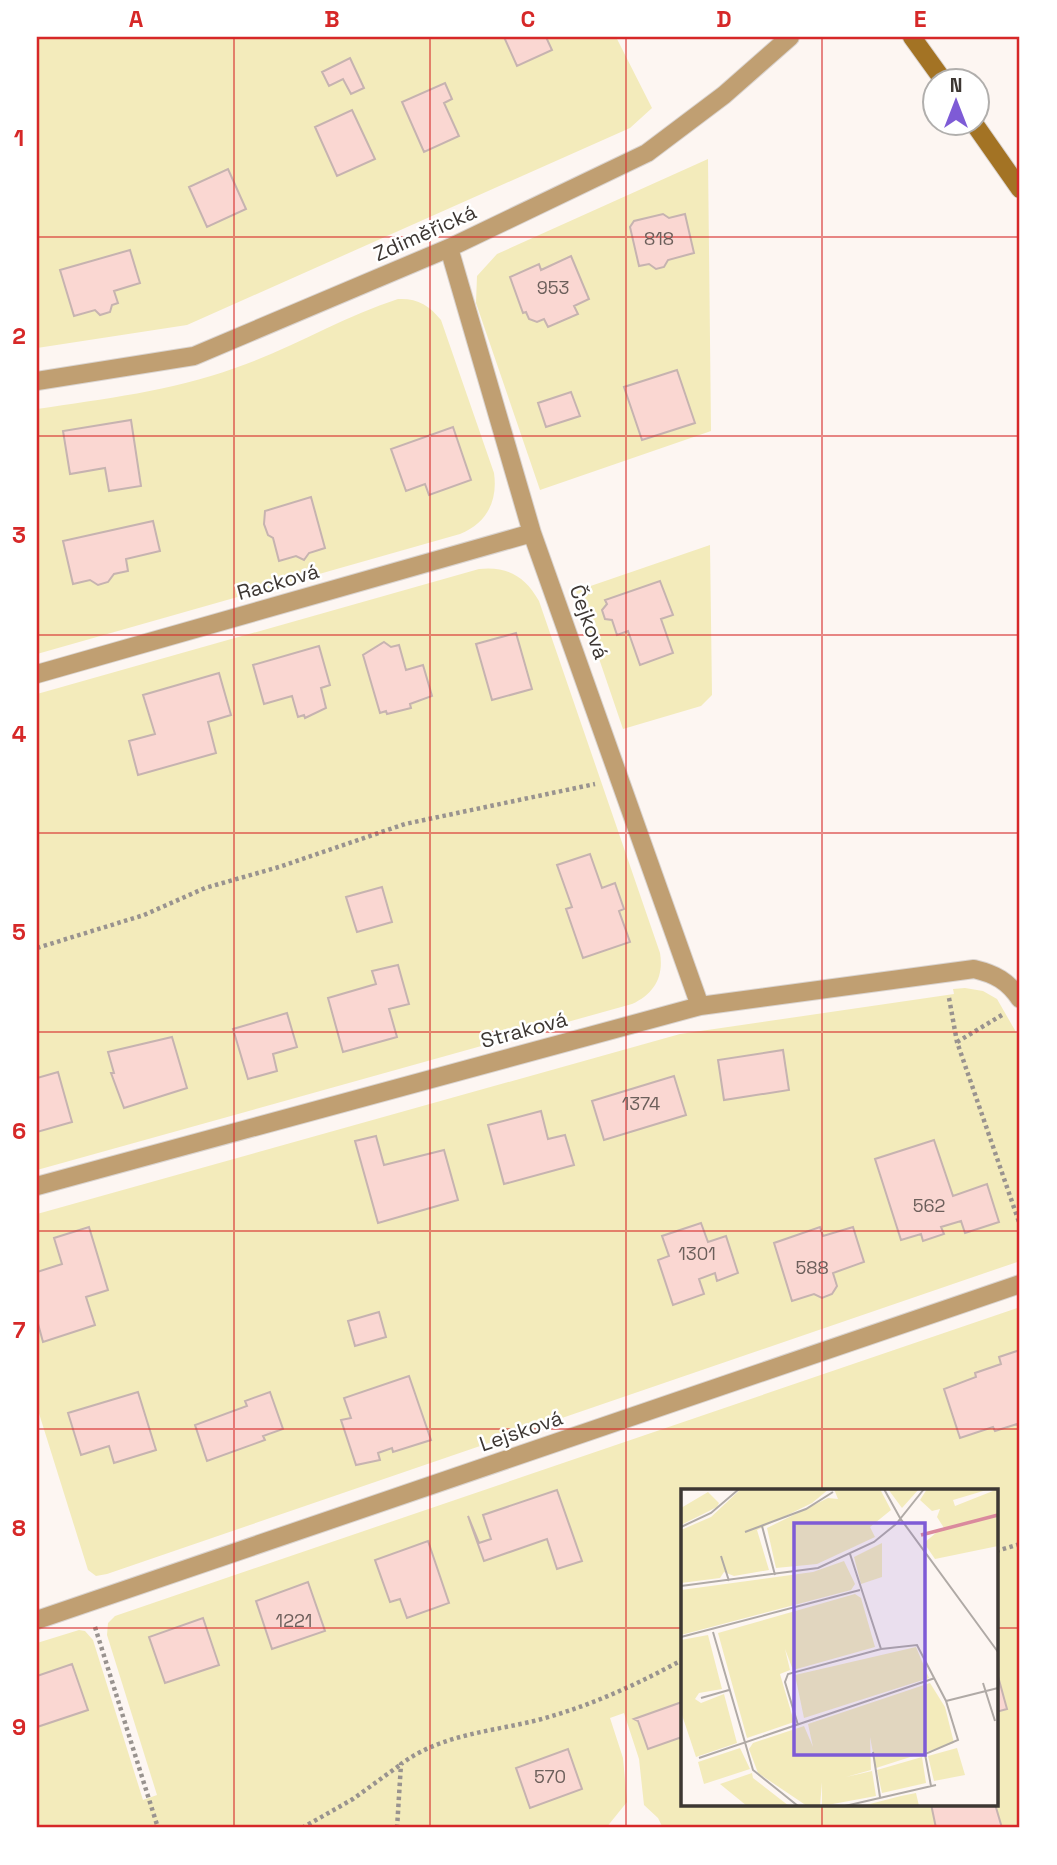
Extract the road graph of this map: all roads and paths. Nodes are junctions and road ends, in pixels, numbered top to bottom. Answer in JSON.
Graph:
{"nodes":[{"id":1,"x":790,"y":37,"type":"edge"},
{"id":2,"x":912,"y":37,"type":"edge"},
{"id":3,"x":933,"y":66,"type":"edge"},
{"id":4,"x":983,"y":136,"type":"edge"},
{"id":5,"x":1020,"y":189,"type":"edge"},
{"id":6,"x":449,"y":248,"type":"junction"},
{"id":7,"x":37,"y":382,"type":"edge"},
{"id":8,"x":532,"y":533,"type":"junction"},
{"id":9,"x":37,"y":674,"type":"edge"},
{"id":10,"x":601,"y":783,"type":"dead end"},
{"id":11,"x":37,"y":948,"type":"edge"},
{"id":12,"x":947,"y":991,"type":"dead end"},
{"id":13,"x":1020,"y":999,"type":"edge"},
{"id":14,"x":700,"y":1006,"type":"junction"},
{"id":15,"x":1002,"y":1015,"type":"dead end"},
{"id":16,"x":957,"y":1042,"type":"junction"},
{"id":17,"x":37,"y":1186,"type":"edge"},
{"id":18,"x":1020,"y":1224,"type":"edge"},
{"id":19,"x":1020,"y":1284,"type":"edge"},
{"id":20,"x":1020,"y":1544,"type":"edge"},
{"id":21,"x":998,"y":1550,"type":"edge"},
{"id":22,"x":37,"y":1619,"type":"edge"},
{"id":23,"x":94,"y":1623,"type":"dead end"},
{"id":24,"x":681,"y":1661,"type":"edge"},
{"id":25,"x":401,"y":1764,"type":"junction"},
{"id":26,"x":158,"y":1828,"type":"edge"},
{"id":27,"x":302,"y":1828,"type":"edge"},
{"id":28,"x":397,"y":1828,"type":"edge"}],
"edges":[{"from":1,"to":6,"type":"street","name":"Zdiměřická"},
{"from":2,"to":3,"type":"street"},
{"from":4,"to":5,"type":"street"},
{"from":6,"to":7,"type":"street","name":"Zdiměřická"},
{"from":6,"to":8,"type":"street","name":"Čejková"},
{"from":8,"to":9,"type":"street","name":"Racková"},
{"from":8,"to":14,"type":"street","name":"Čejková"},
{"from":10,"to":11,"type":"path"},
{"from":12,"to":16,"type":"path"},
{"from":13,"to":14,"type":"street","name":"Straková"},
{"from":14,"to":17,"type":"street","name":"Straková"},
{"from":15,"to":16,"type":"path"},
{"from":16,"to":18,"type":"path"},
{"from":19,"to":22,"type":"street","name":"Lejsková"},
{"from":20,"to":21,"type":"path"},
{"from":23,"to":26,"type":"path"},
{"from":24,"to":25,"type":"path"},
{"from":25,"to":27,"type":"path"},
{"from":25,"to":28,"type":"path"}]}
